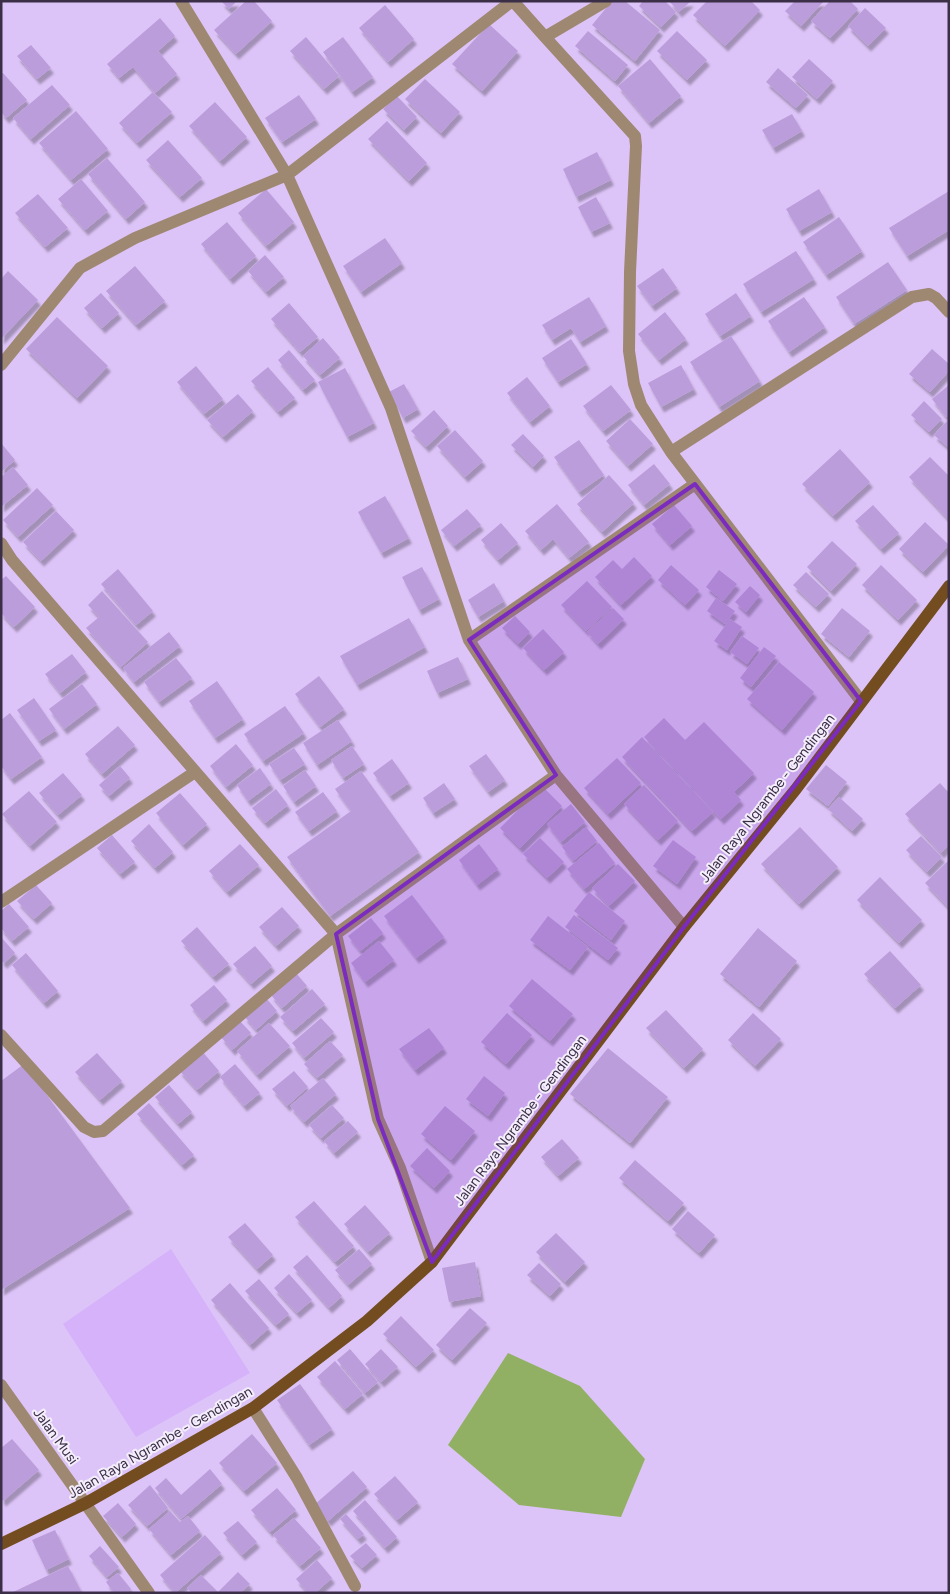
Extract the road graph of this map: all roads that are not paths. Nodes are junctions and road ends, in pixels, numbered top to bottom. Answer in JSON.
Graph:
{"nodes":[{"id":1,"x":181,"y":1,"type":"edge"},
{"id":2,"x":513,"y":1,"type":"edge"},
{"id":3,"x":606,"y":1,"type":"edge"},
{"id":4,"x":545,"y":38,"type":"junction"},
{"id":5,"x":287,"y":175,"type":"junction"},
{"id":6,"x":949,"y":312,"type":"edge"},
{"id":7,"x":1,"y":365,"type":"edge"},
{"id":8,"x":671,"y":452,"type":"junction"},
{"id":9,"x":695,"y":484,"type":"junction"},
{"id":10,"x":1,"y":543,"type":"edge"},
{"id":11,"x":949,"y":586,"type":"edge"},
{"id":12,"x":469,"y":640,"type":"junction"},
{"id":13,"x":861,"y":702,"type":"junction"},
{"id":14,"x":195,"y":772,"type":"junction"},
{"id":15,"x":556,"y":774,"type":"junction"},
{"id":16,"x":1,"y":902,"type":"edge"},
{"id":17,"x":684,"y":927,"type":"junction"},
{"id":18,"x":336,"y":934,"type":"junction"},
{"id":19,"x":1,"y":1035,"type":"edge"},
{"id":20,"x":432,"y":1262,"type":"junction"},
{"id":21,"x":1,"y":1385,"type":"edge"},
{"id":22,"x":253,"y":1408,"type":"junction"},
{"id":23,"x":86,"y":1503,"type":"junction"},
{"id":24,"x":1,"y":1544,"type":"edge"},
{"id":25,"x":355,"y":1586,"type":"dead end"},
{"id":26,"x":149,"y":1593,"type":"edge"}],
"edges":[{"from":1,"to":5,"type":"street"},
{"from":2,"to":4,"type":"street"},
{"from":2,"to":5,"type":"street"},
{"from":3,"to":4,"type":"street"},
{"from":4,"to":8,"type":"street"},
{"from":5,"to":7,"type":"street"},
{"from":5,"to":12,"type":"street"},
{"from":6,"to":8,"type":"street"},
{"from":8,"to":9,"type":"street"},
{"from":9,"to":12,"type":"street"},
{"from":9,"to":13,"type":"street"},
{"from":10,"to":14,"type":"street"},
{"from":11,"to":13,"type":"main road","name":"Jalan Raya Ngrambe - Gendingan"},
{"from":12,"to":15,"type":"street"},
{"from":13,"to":17,"type":"main road","name":"Jalan Raya Ngrambe - Gendingan"},
{"from":14,"to":16,"type":"street"},
{"from":14,"to":18,"type":"street"},
{"from":15,"to":17,"type":"street"},
{"from":15,"to":18,"type":"street"},
{"from":17,"to":20,"type":"main road","name":"Jalan Raya Ngrambe - Gendingan"},
{"from":18,"to":19,"type":"street"},
{"from":18,"to":20,"type":"street"},
{"from":20,"to":22,"type":"main road","name":"Jalan Raya Ngrambe - Gendingan"},
{"from":21,"to":23,"type":"street","name":"Jalan Musi"},
{"from":22,"to":23,"type":"main road","name":"Jalan Raya Ngrambe - Gendingan"},
{"from":22,"to":25,"type":"street"},
{"from":23,"to":24,"type":"main road","name":"Jalan Raya Ngrambe - Gendingan"},
{"from":23,"to":26,"type":"street","name":"Jalan Musi"}]}
